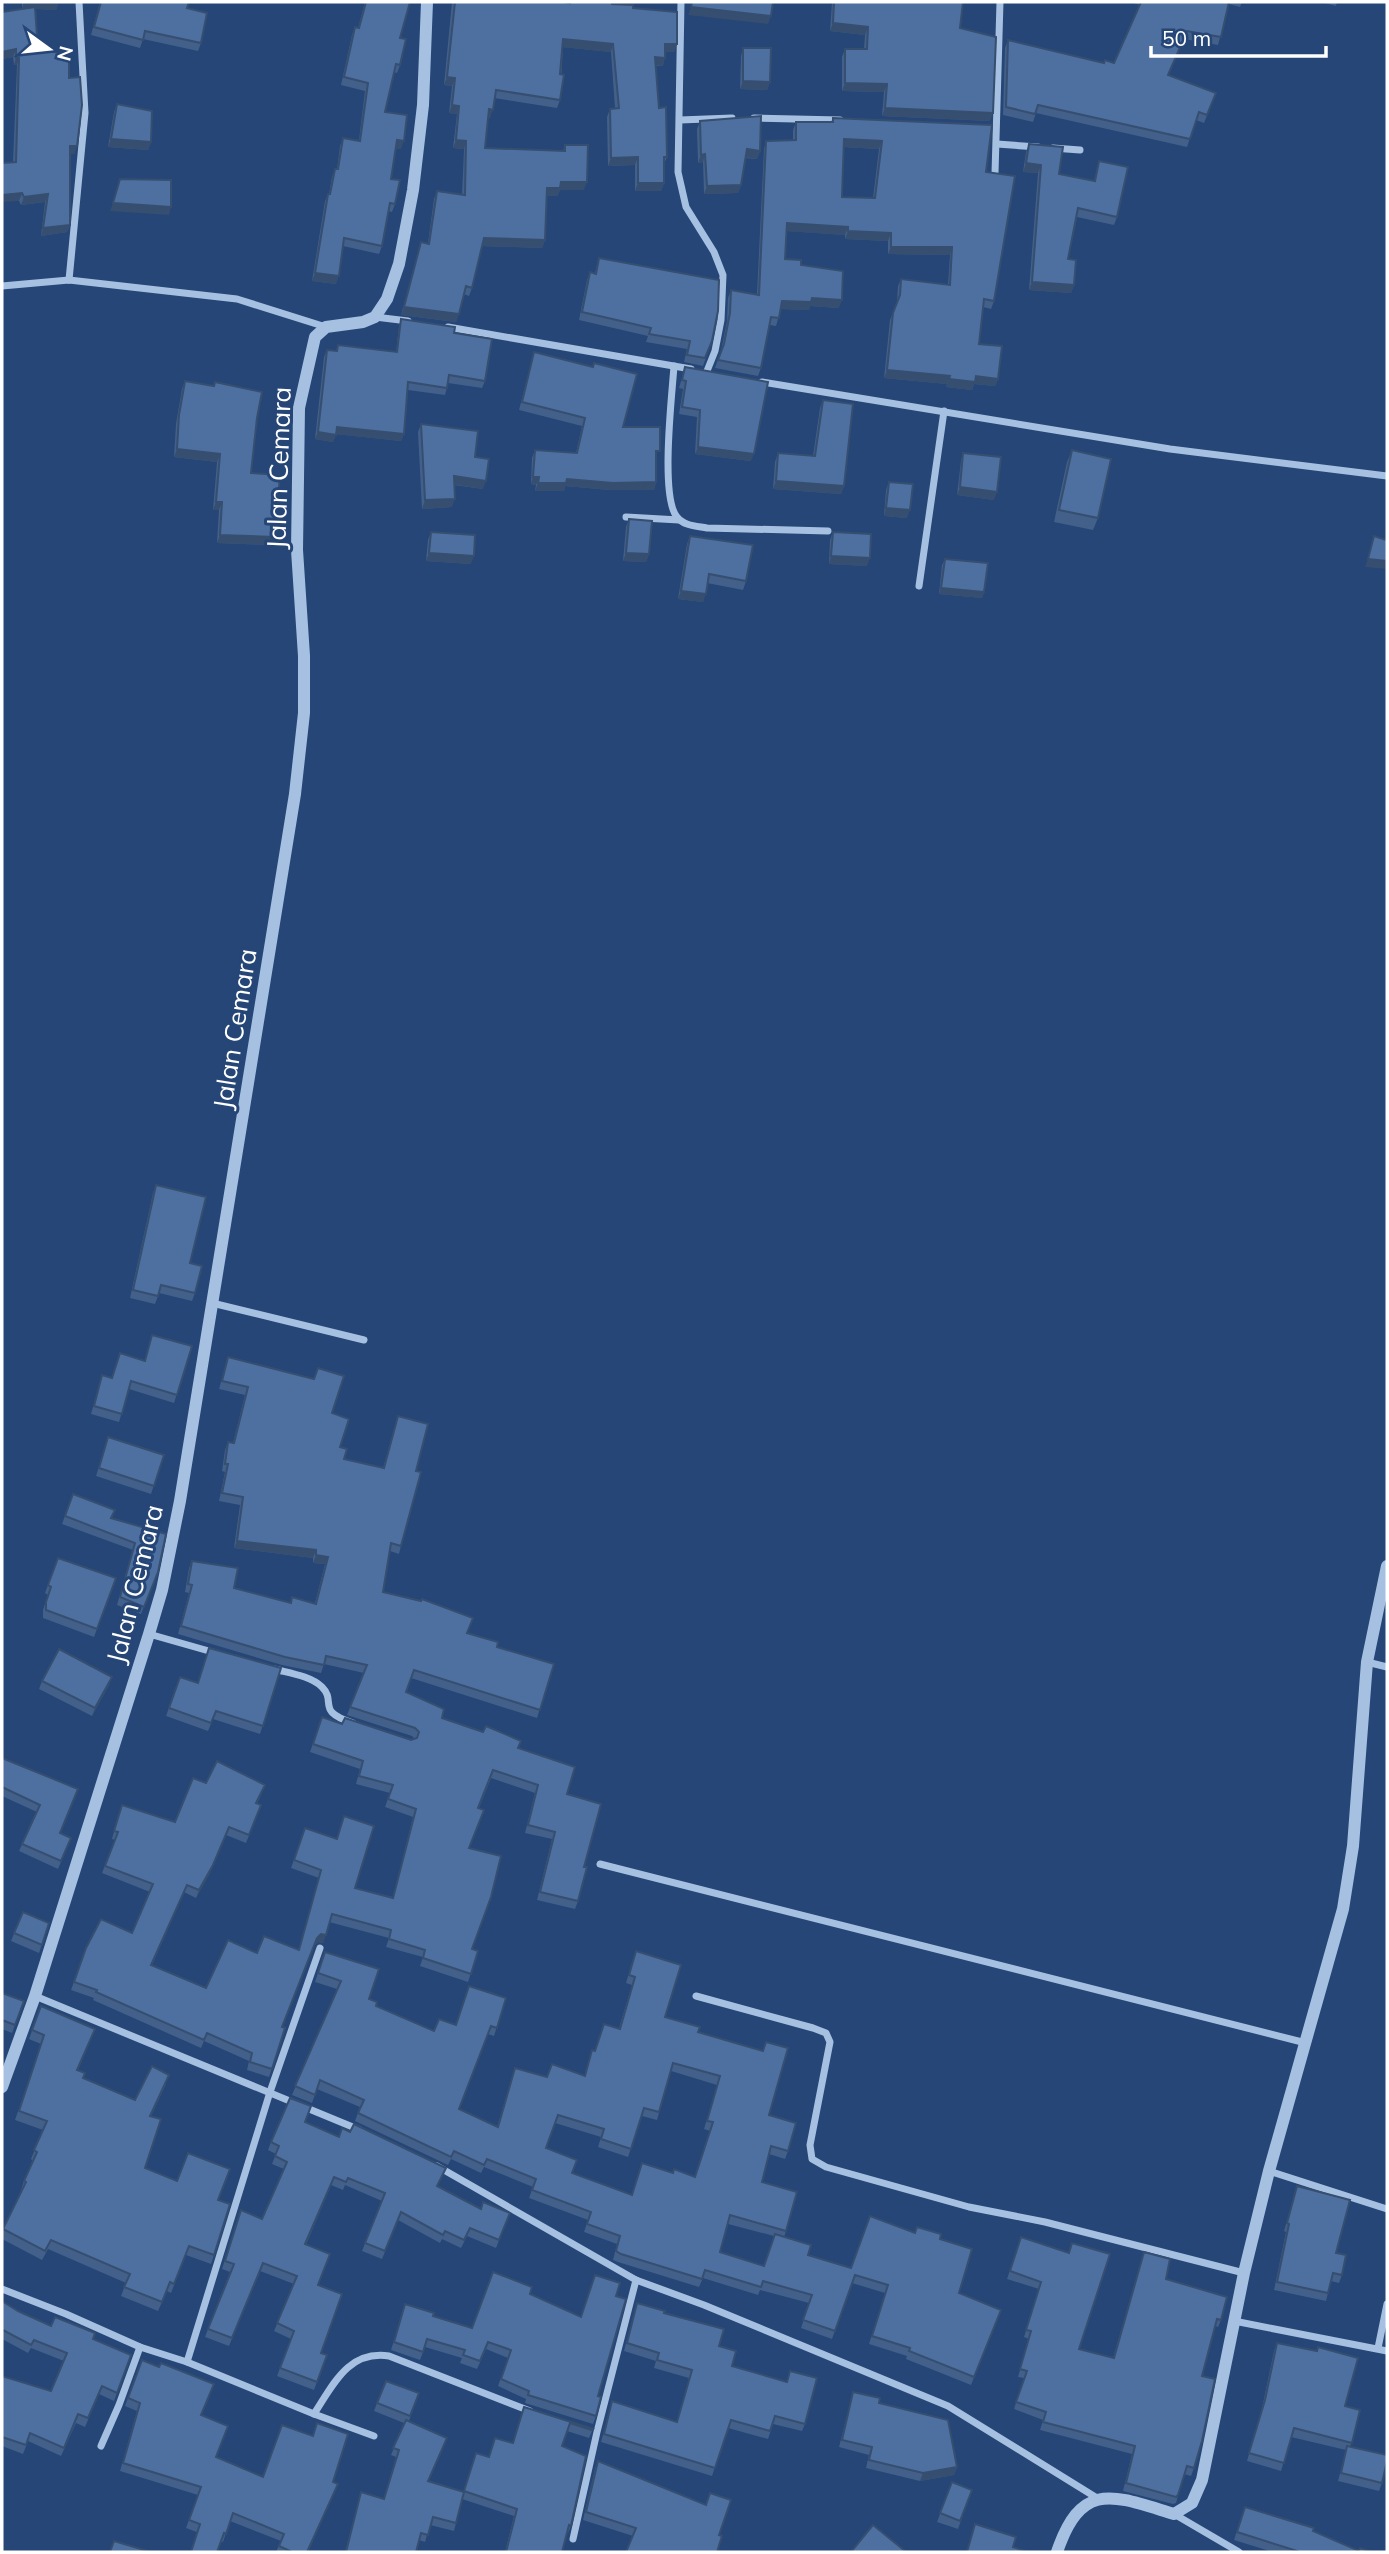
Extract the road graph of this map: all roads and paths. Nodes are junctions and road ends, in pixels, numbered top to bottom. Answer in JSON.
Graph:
{"nodes":[{"id":1,"x":79,"y":2,"type":"edge"},
{"id":2,"x":427,"y":2,"type":"edge"},
{"id":3,"x":681,"y":2,"type":"edge"},
{"id":4,"x":1000,"y":2,"type":"edge"},
{"id":5,"x":735,"y":118,"type":"edge"},
{"id":6,"x":749,"y":118,"type":"edge"},
{"id":7,"x":680,"y":120,"type":"junction"},
{"id":8,"x":845,"y":120,"type":"edge"},
{"id":9,"x":984,"y":126,"type":"edge"},
{"id":10,"x":998,"y":127,"type":"junction"},
{"id":11,"x":997,"y":144,"type":"junction"},
{"id":12,"x":1080,"y":150,"type":"dead end"},
{"id":13,"x":995,"y":173,"type":"edge"},
{"id":14,"x":69,"y":280,"type":"junction"},
{"id":15,"x":2,"y":286,"type":"edge"},
{"id":16,"x":375,"y":317,"type":"junction"},
{"id":17,"x":415,"y":322,"type":"edge"},
{"id":18,"x":441,"y":326,"type":"edge"},
{"id":19,"x":326,"y":327,"type":"junction"},
{"id":20,"x":674,"y":366,"type":"junction"},
{"id":21,"x":707,"y":371,"type":"junction"},
{"id":22,"x":721,"y":374,"type":"edge"},
{"id":23,"x":747,"y":379,"type":"edge"},
{"id":24,"x":944,"y":411,"type":"junction"},
{"id":25,"x":1387,"y":476,"type":"edge"},
{"id":26,"x":626,"y":517,"type":"dead end"},
{"id":27,"x":679,"y":520,"type":"junction"},
{"id":28,"x":828,"y":531,"type":"dead end"},
{"id":29,"x":919,"y":586,"type":"dead end"},
{"id":30,"x":212,"y":1303,"type":"junction"},
{"id":31,"x":364,"y":1340,"type":"dead end"},
{"id":32,"x":1387,"y":1566,"type":"edge"},
{"id":33,"x":149,"y":1634,"type":"junction"},
{"id":34,"x":228,"y":1656,"type":"edge"},
{"id":35,"x":1367,"y":1662,"type":"junction"},
{"id":36,"x":268,"y":1667,"type":"edge"},
{"id":37,"x":1387,"y":1667,"type":"edge"},
{"id":38,"x":363,"y":1726,"type":"edge"},
{"id":39,"x":600,"y":1864,"type":"dead end"},
{"id":40,"x":320,"y":1948,"type":"edge"},
{"id":41,"x":35,"y":1996,"type":"junction"},
{"id":42,"x":696,"y":1996,"type":"dead end"},
{"id":43,"x":1307,"y":2044,"type":"junction"},
{"id":44,"x":2,"y":2087,"type":"edge"},
{"id":45,"x":270,"y":2092,"type":"junction"},
{"id":46,"x":368,"y":2134,"type":"edge"},
{"id":47,"x":430,"y":2163,"type":"edge"},
{"id":48,"x":1269,"y":2171,"type":"junction"},
{"id":49,"x":1387,"y":2209,"type":"edge"},
{"id":50,"x":1244,"y":2273,"type":"junction"},
{"id":51,"x":636,"y":2280,"type":"junction"},
{"id":52,"x":2,"y":2289,"type":"edge"},
{"id":53,"x":1387,"y":2304,"type":"edge"},
{"id":54,"x":1234,"y":2321,"type":"junction"},
{"id":55,"x":140,"y":2347,"type":"junction"},
{"id":56,"x":1378,"y":2348,"type":"junction"},
{"id":57,"x":1387,"y":2351,"type":"edge"},
{"id":58,"x":187,"y":2362,"type":"junction"},
{"id":59,"x":535,"y":2412,"type":"edge"},
{"id":60,"x":314,"y":2414,"type":"junction"},
{"id":61,"x":584,"y":2428,"type":"edge"},
{"id":62,"x":597,"y":2432,"type":"junction"},
{"id":63,"x":374,"y":2436,"type":"dead end"},
{"id":64,"x":101,"y":2446,"type":"dead end"},
{"id":65,"x":1097,"y":2498,"type":"junction"},
{"id":66,"x":1174,"y":2514,"type":"junction"},
{"id":67,"x":573,"y":2539,"type":"edge"},
{"id":68,"x":1056,"y":2552,"type":"edge"},
{"id":69,"x":1239,"y":2552,"type":"edge"}],
"edges":[{"from":1,"to":14,"type":"street"},
{"from":2,"to":16,"type":"street"},
{"from":3,"to":7,"type":"street"},
{"from":4,"to":10,"type":"street"},
{"from":5,"to":7,"type":"street"},
{"from":6,"to":8,"type":"street"},
{"from":7,"to":21,"type":"street"},
{"from":9,"to":10,"type":"street"},
{"from":10,"to":11,"type":"street"},
{"from":11,"to":12,"type":"street"},
{"from":11,"to":13,"type":"street"},
{"from":14,"to":15,"type":"street"},
{"from":14,"to":19,"type":"street"},
{"from":16,"to":17,"type":"street"},
{"from":16,"to":19,"type":"street"},
{"from":18,"to":20,"type":"street"},
{"from":19,"to":30,"type":"street","name":"Jalan Cemara"},
{"from":20,"to":21,"type":"street"},
{"from":20,"to":27,"type":"street"},
{"from":21,"to":22,"type":"street"},
{"from":23,"to":24,"type":"street"},
{"from":24,"to":25,"type":"street"},
{"from":24,"to":29,"type":"street"},
{"from":26,"to":27,"type":"street"},
{"from":27,"to":28,"type":"street"},
{"from":30,"to":31,"type":"street"},
{"from":30,"to":33,"type":"street","name":"Jalan Cemara"},
{"from":32,"to":35,"type":"street"},
{"from":33,"to":34,"type":"street"},
{"from":33,"to":41,"type":"street","name":"Jalan Cemara"},
{"from":35,"to":37,"type":"street"},
{"from":35,"to":43,"type":"street"},
{"from":36,"to":38,"type":"street"},
{"from":39,"to":43,"type":"street"},
{"from":40,"to":45,"type":"street"},
{"from":41,"to":44,"type":"street","name":"Jalan Cemara"},
{"from":41,"to":45,"type":"street"},
{"from":42,"to":50,"type":"street"},
{"from":43,"to":48,"type":"street"},
{"from":45,"to":46,"type":"street"},
{"from":45,"to":58,"type":"street"},
{"from":47,"to":51,"type":"street"},
{"from":48,"to":49,"type":"street"},
{"from":48,"to":50,"type":"street"},
{"from":50,"to":54,"type":"street"},
{"from":51,"to":62,"type":"street"},
{"from":51,"to":65,"type":"street"},
{"from":52,"to":55,"type":"street"},
{"from":53,"to":56,"type":"street"},
{"from":54,"to":56,"type":"street"},
{"from":54,"to":66,"type":"street"},
{"from":55,"to":58,"type":"street"},
{"from":55,"to":64,"type":"street"},
{"from":56,"to":57,"type":"street"},
{"from":58,"to":60,"type":"street"},
{"from":59,"to":60,"type":"street"},
{"from":60,"to":63,"type":"street"},
{"from":61,"to":62,"type":"street"},
{"from":62,"to":67,"type":"street"},
{"from":65,"to":66,"type":"street"},
{"from":65,"to":68,"type":"street"},
{"from":66,"to":69,"type":"street"}]}
